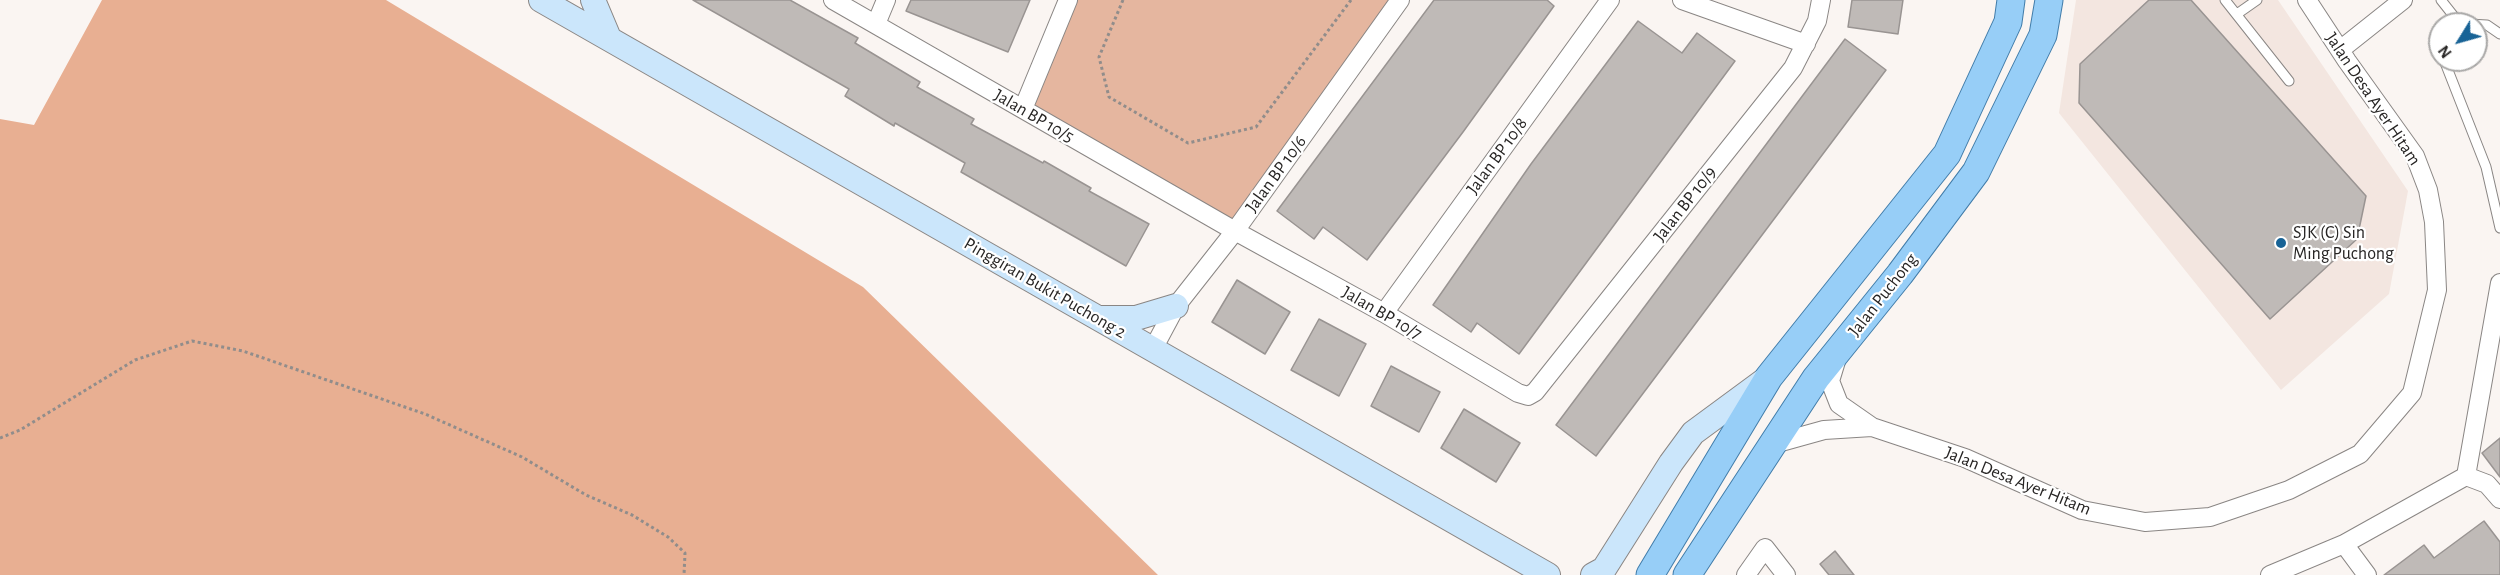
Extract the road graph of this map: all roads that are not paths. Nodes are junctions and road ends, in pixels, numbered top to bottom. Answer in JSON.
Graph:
{"nodes":[{"id":1,"x":593,"y":0,"type":"edge"},
{"id":2,"x":833,"y":0,"type":"edge"},
{"id":3,"x":886,"y":0,"type":"edge"},
{"id":4,"x":1068,"y":0,"type":"edge"},
{"id":5,"x":1400,"y":0,"type":"edge"},
{"id":6,"x":1610,"y":0,"type":"edge"},
{"id":7,"x":1682,"y":0,"type":"edge"},
{"id":8,"x":1821,"y":0,"type":"edge"},
{"id":9,"x":2011,"y":0,"type":"edge"},
{"id":10,"x":2049,"y":0,"type":"edge"},
{"id":11,"x":2225,"y":0,"type":"edge"},
{"id":12,"x":2257,"y":0,"type":"edge"},
{"id":13,"x":2307,"y":0,"type":"edge"},
{"id":14,"x":2403,"y":0,"type":"edge"},
{"id":15,"x":2441,"y":0,"type":"edge"},
{"id":16,"x":549,"y":2,"type":"edge"},
{"id":17,"x":2450,"y":12,"type":"edge"},
{"id":18,"x":2237,"y":14,"type":"junction"},
{"id":19,"x":876,"y":24,"type":"junction"},
{"id":20,"x":609,"y":38,"type":"junction"},
{"id":21,"x":1806,"y":44,"type":"junction"},
{"id":22,"x":2340,"y":50,"type":"junction"},
{"id":23,"x":2449,"y":72,"type":"edge"},
{"id":24,"x":2289,"y":81,"type":"dead end"},
{"id":25,"x":1023,"y":109,"type":"junction"},
{"id":26,"x":2500,"y":228,"type":"edge"},
{"id":27,"x":1235,"y":231,"type":"junction"},
{"id":28,"x":2500,"y":283,"type":"edge"},
{"id":29,"x":1176,"y":306,"type":"junction"},
{"id":30,"x":1384,"y":312,"type":"junction"},
{"id":31,"x":1098,"y":318,"type":"junction"},
{"id":32,"x":1840,"y":348,"type":"junction"},
{"id":33,"x":1153,"y":349,"type":"junction"},
{"id":34,"x":1769,"y":376,"type":"junction"},
{"id":35,"x":1528,"y":396,"type":"joint"},
{"id":36,"x":1872,"y":427,"type":"junction"},
{"id":37,"x":1770,"y":445,"type":"junction"},
{"id":38,"x":2466,"y":476,"type":"junction"},
{"id":39,"x":2500,"y":499,"type":"edge"},
{"id":40,"x":2344,"y":544,"type":"junction"},
{"id":41,"x":1548,"y":575,"type":"edge"},
{"id":42,"x":1593,"y":575,"type":"edge"},
{"id":43,"x":1650,"y":575,"type":"edge"},
{"id":44,"x":1687,"y":575,"type":"edge"},
{"id":45,"x":1746,"y":575,"type":"edge"},
{"id":46,"x":1786,"y":575,"type":"edge"},
{"id":47,"x":2270,"y":575,"type":"edge"},
{"id":48,"x":2367,"y":575,"type":"edge"}],
"edges":[{"from":1,"to":20,"type":"street"},
{"from":2,"to":19,"type":"street","name":"Jalan BP 10/5"},
{"from":3,"to":19,"type":"street"},
{"from":4,"to":25,"type":"street"},
{"from":5,"to":27,"type":"street","name":"Jalan BP 10/6"},
{"from":6,"to":30,"type":"street","name":"Jalan BP 10/8"},
{"from":7,"to":21,"type":"street"},
{"from":8,"to":21,"type":"street","name":"Jalan BP 10/9"},
{"from":9,"to":34,"type":"main road","name":"Jalan Puchong"},
{"from":10,"to":32,"type":"main road","name":"Jalan Puchong"},
{"from":11,"to":18,"type":"lane"},
{"from":12,"to":18,"type":"lane"},
{"from":13,"to":22,"type":"street","name":"Jalan Desa Ayer Hitam"},
{"from":14,"to":22,"type":"street"},
{"from":15,"to":17,"type":"lane"},
{"from":16,"to":20,"type":"street","name":"Pinggiran Bukit Puchong 2"},
{"from":18,"to":24,"type":"lane"},
{"from":19,"to":25,"type":"street","name":"Jalan BP 10/5"},
{"from":20,"to":31,"type":"street","name":"Pinggiran Bukit Puchong 2"},
{"from":21,"to":35,"type":"street","name":"Jalan BP 10/9"},
{"from":22,"to":36,"type":"street","name":"Jalan Desa Ayer Hitam"},
{"from":23,"to":26,"type":"lane"},
{"from":25,"to":27,"type":"street","name":"Jalan BP 10/5"},
{"from":27,"to":29,"type":"street","name":"Jalan BP 10/6"},
{"from":27,"to":30,"type":"street","name":"Jalan BP 10/7"},
{"from":28,"to":38,"type":"street"},
{"from":29,"to":31,"type":"street"},
{"from":29,"to":33,"type":"street","name":"Jalan BP 10/6"},
{"from":30,"to":35,"type":"street","name":"Jalan BP 10/7"},
{"from":31,"to":33,"type":"street","name":"Pinggiran Bukit Puchong 2"},
{"from":32,"to":36,"type":"street","name":"Jalan Desa Ayer Hitam"},
{"from":32,"to":37,"type":"main road","name":"Jalan Puchong"},
{"from":33,"to":41,"type":"street","name":"Pinggiran Bukit Puchong 2"},
{"from":34,"to":42,"type":"street"},
{"from":34,"to":43,"type":"main road","name":"Jalan Puchong"},
{"from":36,"to":37,"type":"street","name":"Jalan Desa Ayer Hitam"},
{"from":37,"to":44,"type":"main road","name":"Jalan Puchong"},
{"from":38,"to":39,"type":"street"},
{"from":38,"to":40,"type":"street"},
{"from":40,"to":47,"type":"street"},
{"from":40,"to":48,"type":"street"},
{"from":45,"to":46,"type":"street"}]}
